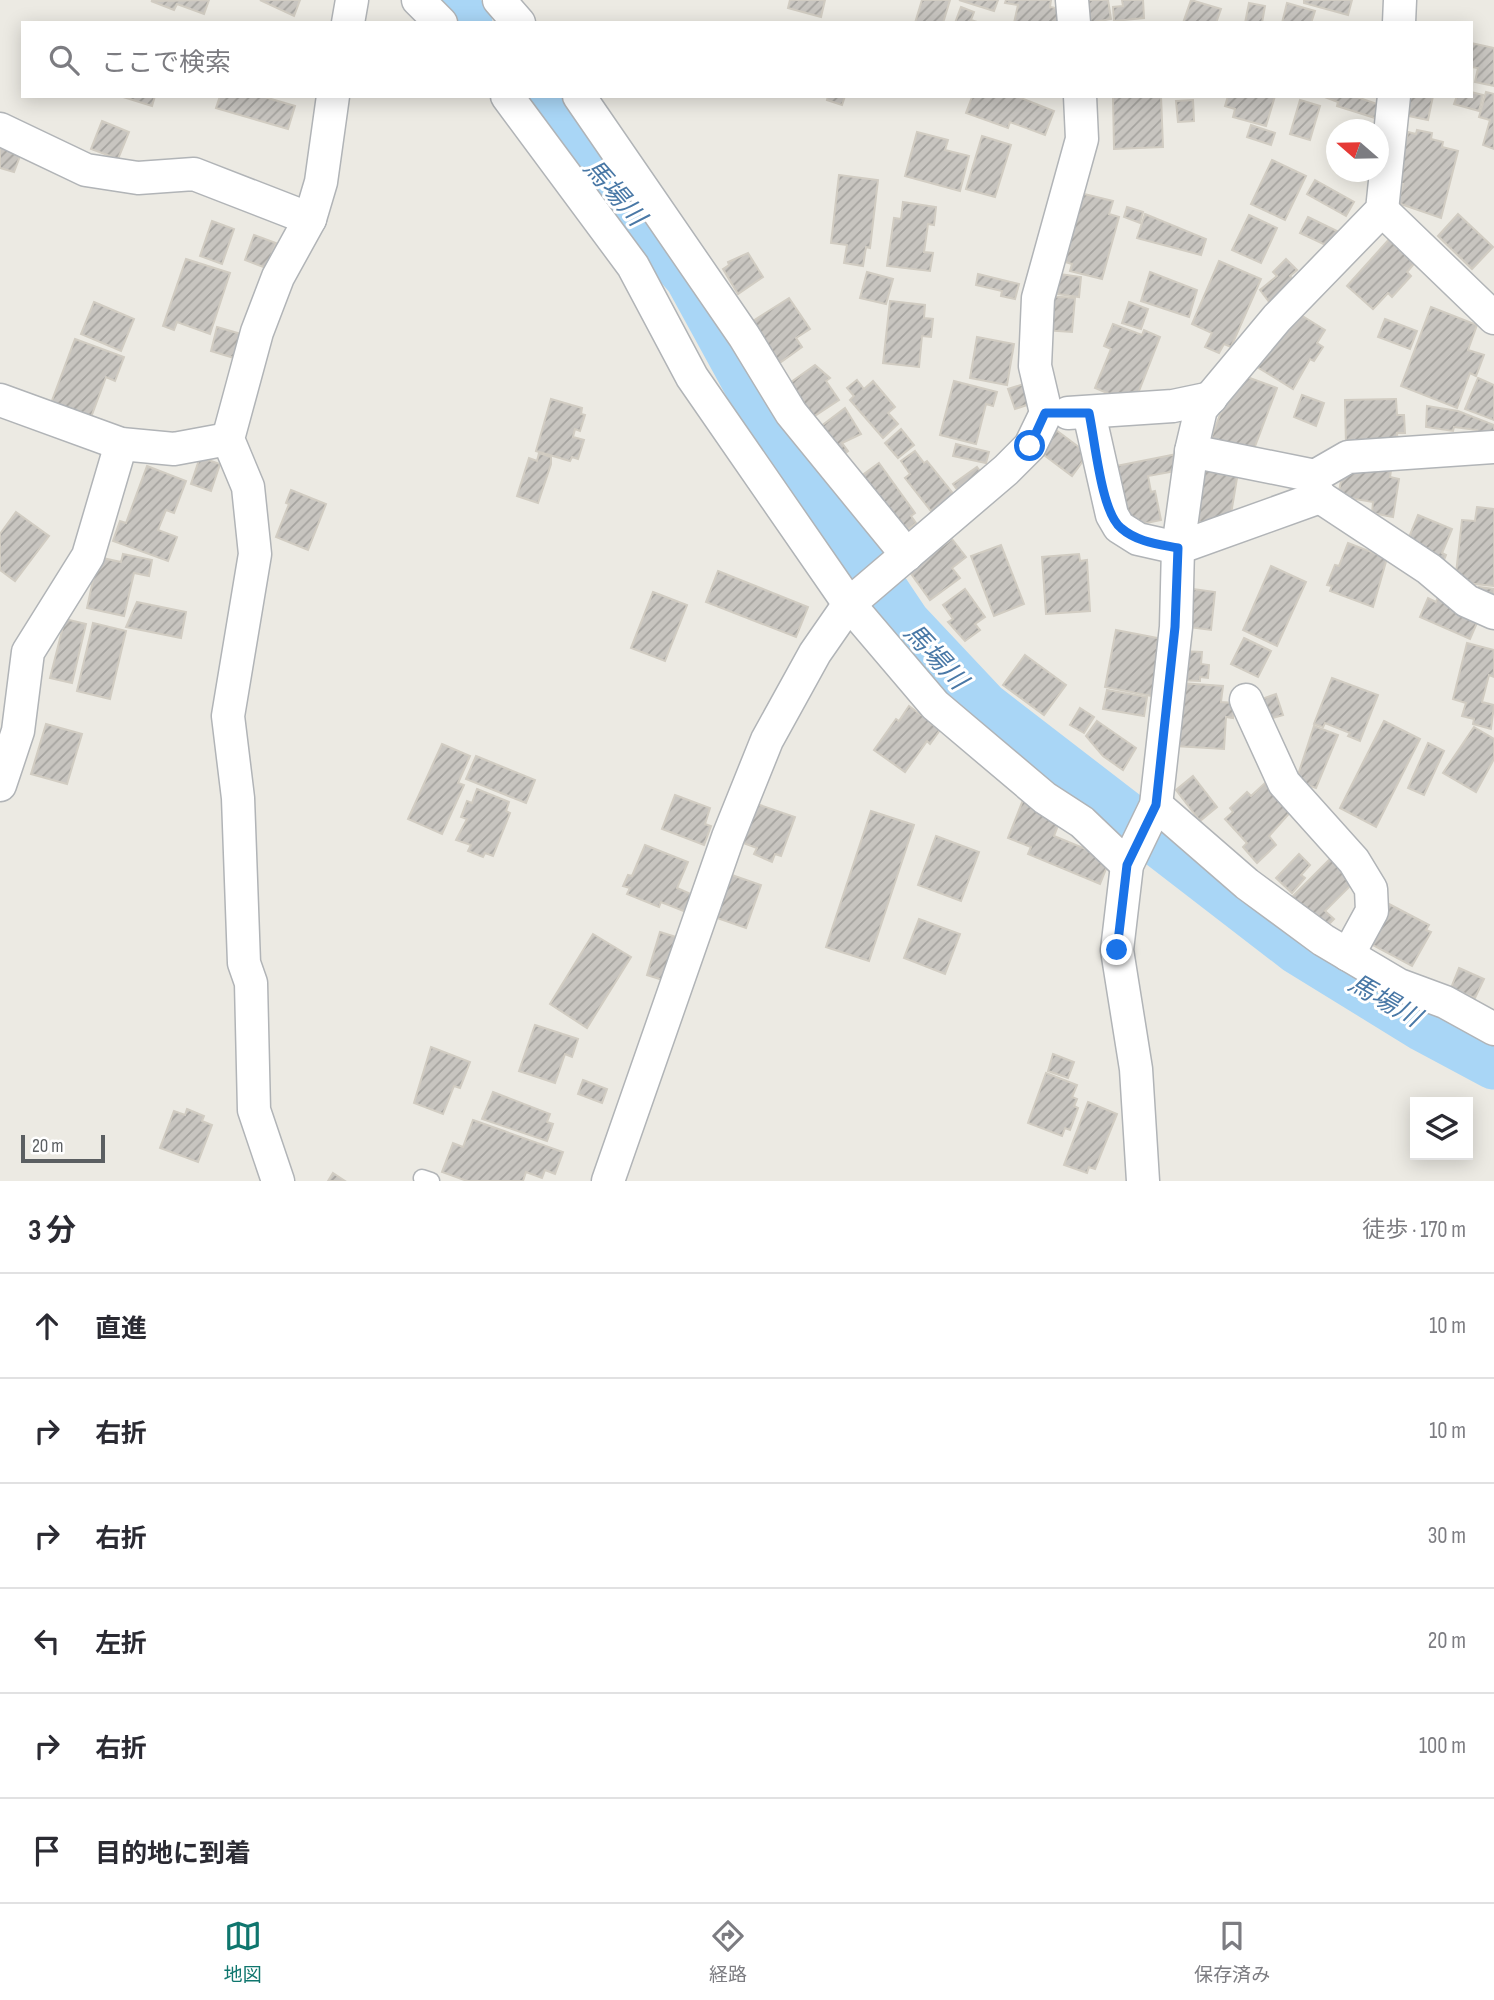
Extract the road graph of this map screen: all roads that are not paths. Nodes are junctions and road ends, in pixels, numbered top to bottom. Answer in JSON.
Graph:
{"nodes":[{"id":1,"x":352,"y":0,"type":"edge"},
{"id":2,"x":418,"y":0,"type":"edge"},
{"id":3,"x":499,"y":0,"type":"edge"},
{"id":4,"x":1072,"y":0,"type":"edge"},
{"id":5,"x":1400,"y":0,"type":"edge"},
{"id":6,"x":348,"y":21,"type":"edge"},
{"id":7,"x":439,"y":21,"type":"edge"},
{"id":8,"x":517,"y":21,"type":"edge"},
{"id":9,"x":1074,"y":21,"type":"edge"},
{"id":10,"x":1399,"y":21,"type":"edge"},
{"id":11,"x":333,"y":98,"type":"edge"},
{"id":12,"x":508,"y":98,"type":"edge"},
{"id":13,"x":580,"y":98,"type":"edge"},
{"id":14,"x":1080,"y":98,"type":"edge"},
{"id":15,"x":1394,"y":98,"type":"edge"},
{"id":16,"x":0,"y":129,"type":"edge"},
{"id":17,"x":1382,"y":210,"type":"junction"},
{"id":18,"x":310,"y":219,"type":"junction"},
{"id":19,"x":1494,"y":318,"type":"edge"},
{"id":20,"x":1211,"y":398,"type":"junction"},
{"id":21,"x":0,"y":400,"type":"edge"},
{"id":22,"x":1045,"y":413,"type":"junction"},
{"id":23,"x":1089,"y":413,"type":"junction"},
{"id":24,"x":228,"y":439,"type":"junction"},
{"id":25,"x":121,"y":444,"type":"junction"},
{"id":26,"x":1494,"y":447,"type":"edge"},
{"id":27,"x":1191,"y":451,"type":"junction"},
{"id":28,"x":1317,"y":487,"type":"junction"},
{"id":29,"x":1178,"y":548,"type":"junction"},
{"id":30,"x":907,"y":555,"type":"junction"},
{"id":31,"x":849,"y":604,"type":"junction"},
{"id":32,"x":1494,"y":613,"type":"edge"},
{"id":33,"x":1246,"y":700,"type":"dead end"},
{"id":34,"x":0,"y":785,"type":"edge"},
{"id":35,"x":1156,"y":805,"type":"junction"},
{"id":36,"x":1129,"y":860,"type":"junction"},
{"id":37,"x":1348,"y":955,"type":"junction"},
{"id":38,"x":1494,"y":1029,"type":"edge"},
{"id":39,"x":278,"y":1181,"type":"edge"},
{"id":40,"x":608,"y":1181,"type":"edge"},
{"id":41,"x":1143,"y":1181,"type":"edge"}],
"edges":[{"from":1,"to":6,"type":"street"},
{"from":2,"to":7,"type":"street"},
{"from":3,"to":8,"type":"street"},
{"from":4,"to":9,"type":"street"},
{"from":5,"to":10,"type":"street"},
{"from":11,"to":18,"type":"street"},
{"from":12,"to":31,"type":"street"},
{"from":13,"to":30,"type":"street"},
{"from":14,"to":22,"type":"street"},
{"from":15,"to":17,"type":"street"},
{"from":16,"to":18,"type":"street"},
{"from":17,"to":19,"type":"street"},
{"from":17,"to":20,"type":"street"},
{"from":18,"to":24,"type":"street"},
{"from":20,"to":23,"type":"street"},
{"from":20,"to":27,"type":"street"},
{"from":21,"to":25,"type":"street"},
{"from":22,"to":23,"type":"street"},
{"from":22,"to":30,"type":"street"},
{"from":23,"to":29,"type":"street"},
{"from":24,"to":25,"type":"street"},
{"from":24,"to":39,"type":"street"},
{"from":25,"to":34,"type":"street"},
{"from":26,"to":28,"type":"street"},
{"from":27,"to":28,"type":"street"},
{"from":27,"to":29,"type":"street"},
{"from":28,"to":29,"type":"street"},
{"from":28,"to":32,"type":"street"},
{"from":29,"to":35,"type":"street"},
{"from":30,"to":31,"type":"street"},
{"from":31,"to":36,"type":"street"},
{"from":31,"to":40,"type":"street"},
{"from":33,"to":37,"type":"street"},
{"from":35,"to":36,"type":"street"},
{"from":35,"to":37,"type":"street"},
{"from":36,"to":41,"type":"street"},
{"from":37,"to":38,"type":"street"}]}
